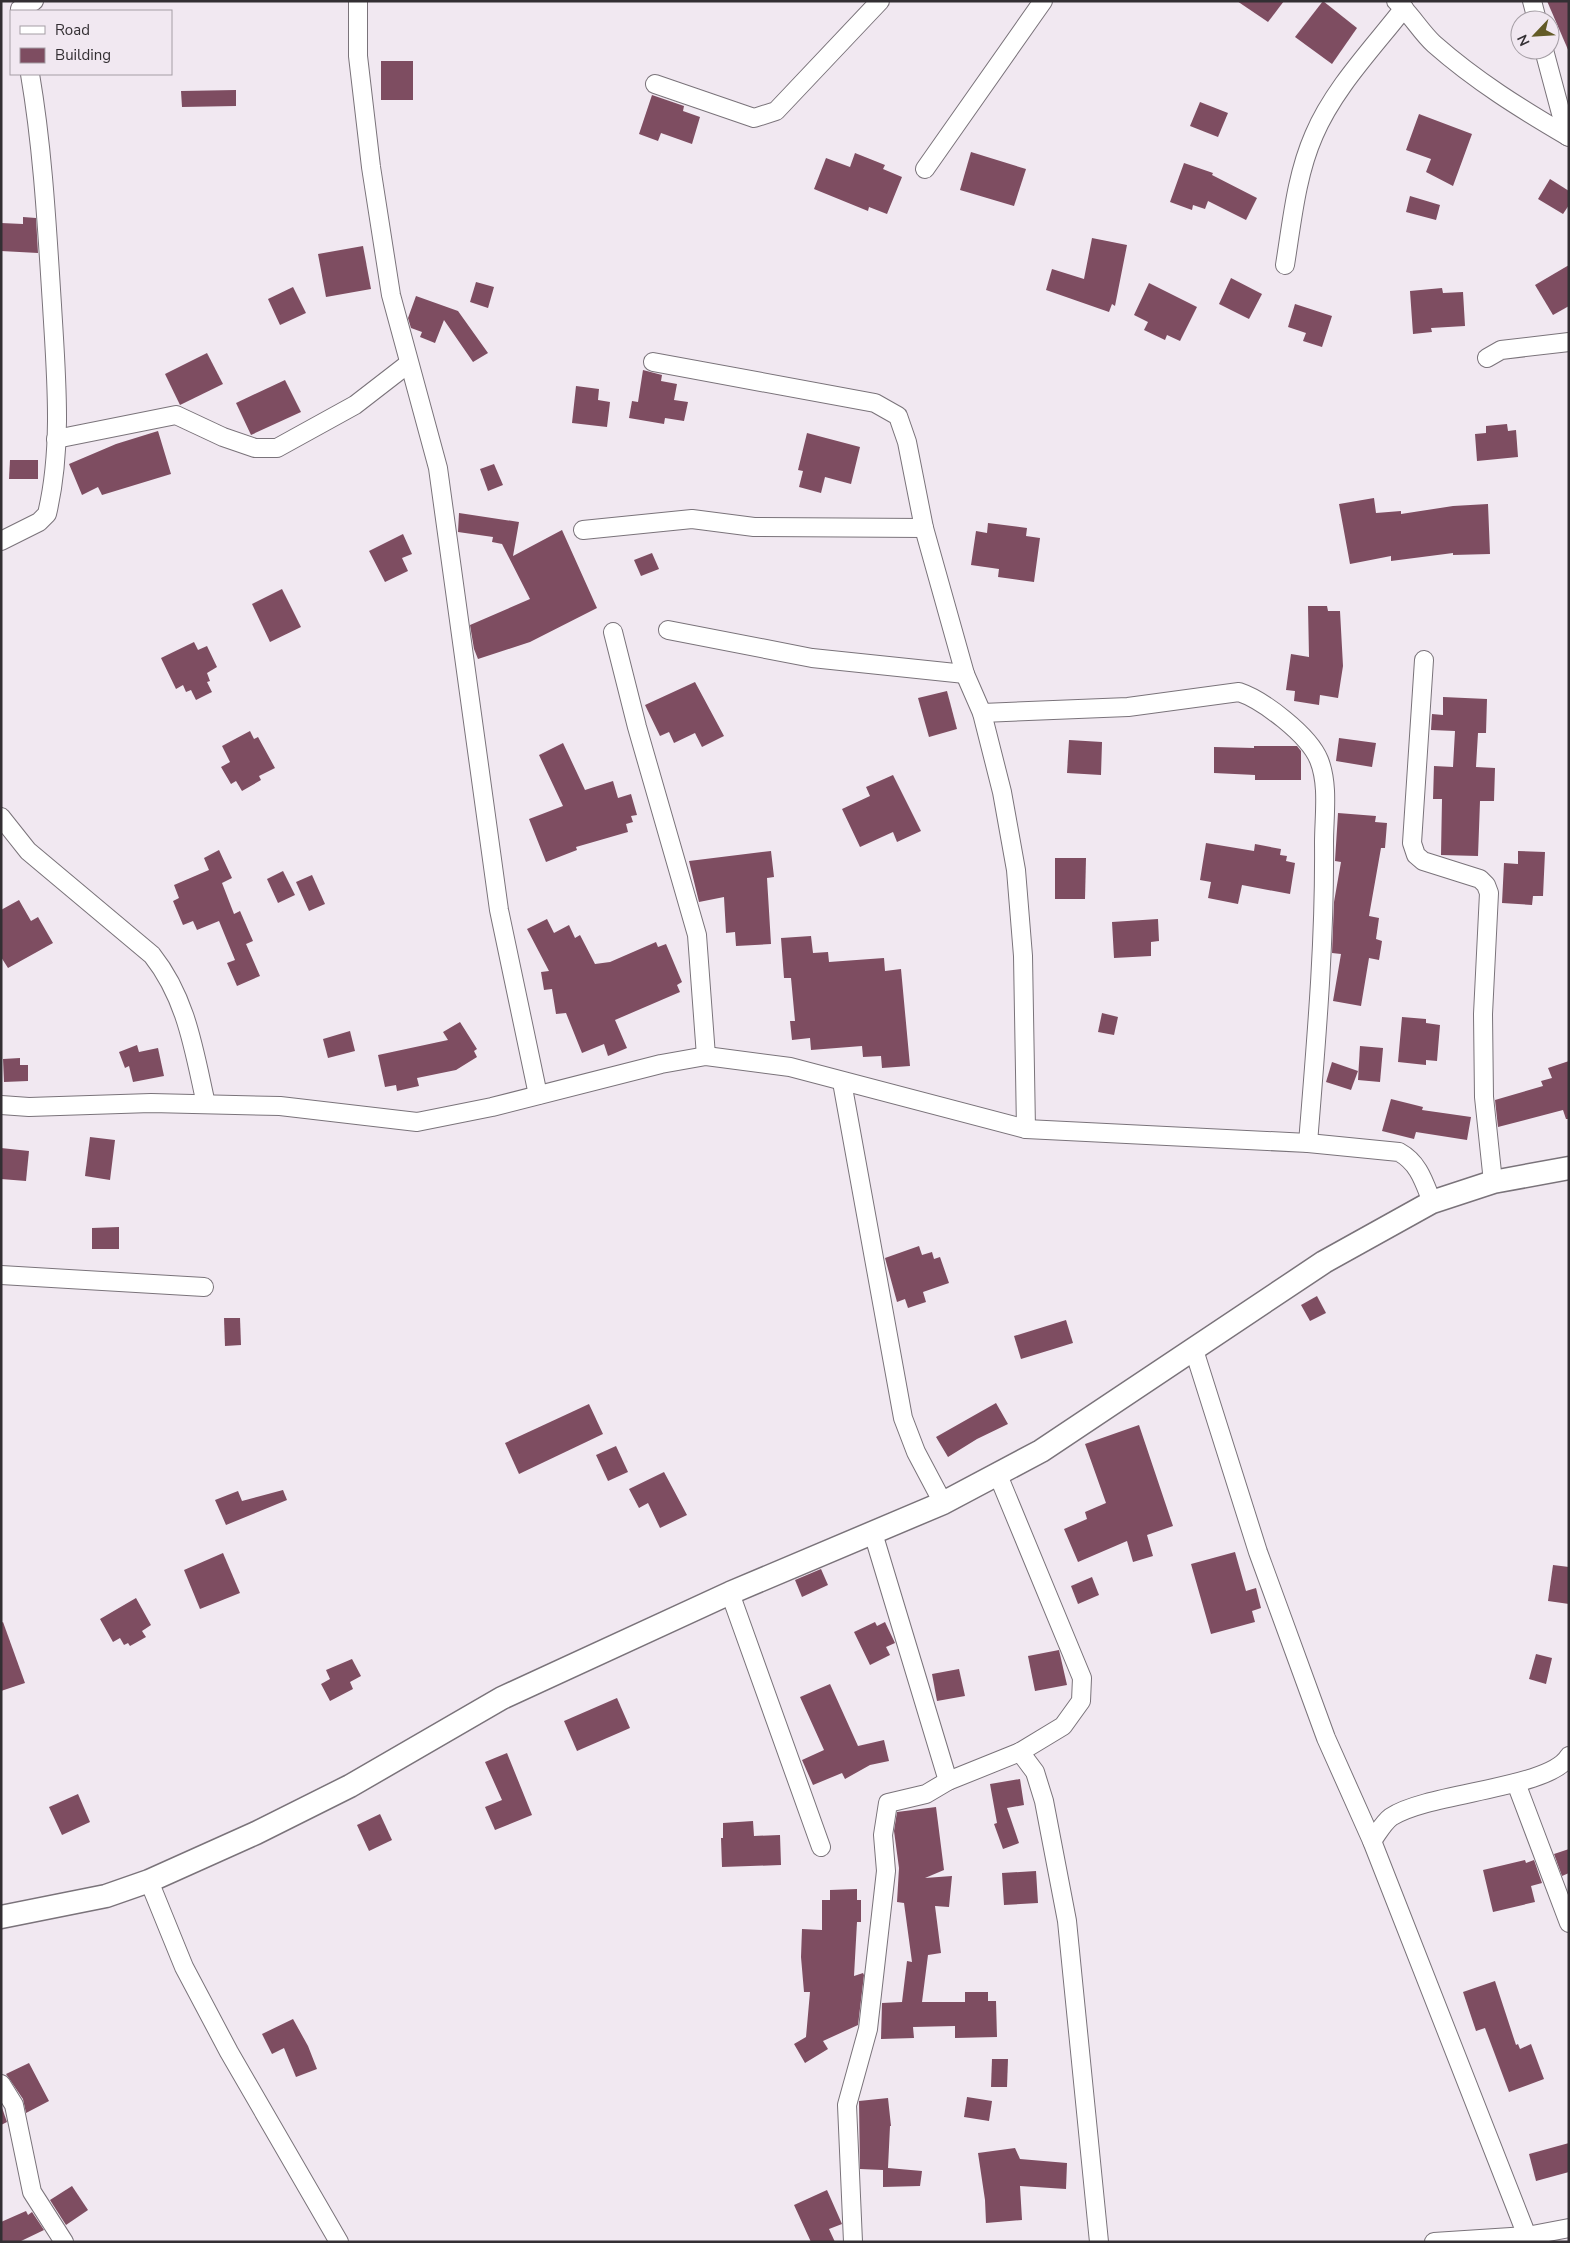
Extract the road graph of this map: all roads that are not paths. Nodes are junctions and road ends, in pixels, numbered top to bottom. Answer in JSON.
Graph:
{"nodes":[{"id":1,"x":358,"y":1,"type":"edge"},
{"id":2,"x":880,"y":1,"type":"edge"},
{"id":3,"x":1043,"y":1,"type":"edge"},
{"id":4,"x":1400,"y":5,"type":"edge"},
{"id":5,"x":1547,"y":60,"type":"edge"},
{"id":6,"x":30,"y":75,"type":"edge"},
{"id":7,"x":655,"y":84,"type":"dead end"},
{"id":8,"x":1568,"y":136,"type":"edge"},
{"id":9,"x":925,"y":168,"type":"dead end"},
{"id":10,"x":1285,"y":265,"type":"dead end"},
{"id":11,"x":1569,"y":342,"type":"edge"},
{"id":12,"x":1487,"y":358,"type":"dead end"},
{"id":13,"x":653,"y":362,"type":"dead end"},
{"id":14,"x":408,"y":364,"type":"junction"},
{"id":15,"x":56,"y":439,"type":"junction"},
{"id":16,"x":924,"y":528,"type":"junction"},
{"id":17,"x":583,"y":530,"type":"dead end"},
{"id":18,"x":1,"y":541,"type":"edge"},
{"id":19,"x":668,"y":630,"type":"dead end"},
{"id":20,"x":613,"y":632,"type":"dead end"},
{"id":21,"x":1424,"y":660,"type":"dead end"},
{"id":22,"x":965,"y":674,"type":"junction"},
{"id":23,"x":982,"y":713,"type":"junction"},
{"id":24,"x":1,"y":817,"type":"edge"},
{"id":25,"x":706,"y":1056,"type":"junction"},
{"id":26,"x":842,"y":1082,"type":"junction"},
{"id":27,"x":538,"y":1095,"type":"junction"},
{"id":28,"x":206,"y":1104,"type":"junction"},
{"id":29,"x":1,"y":1105,"type":"edge"},
{"id":30,"x":1026,"y":1128,"type":"junction"},
{"id":31,"x":1308,"y":1143,"type":"junction"},
{"id":32,"x":1569,"y":1168,"type":"edge"},
{"id":33,"x":1493,"y":1182,"type":"junction"},
{"id":34,"x":1432,"y":1202,"type":"junction"},
{"id":35,"x":1,"y":1275,"type":"edge"},
{"id":36,"x":204,"y":1287,"type":"dead end"},
{"id":37,"x":1194,"y":1350,"type":"junction"},
{"id":38,"x":998,"y":1475,"type":"junction"},
{"id":39,"x":943,"y":1504,"type":"junction"},
{"id":40,"x":873,"y":1533,"type":"junction"},
{"id":41,"x":730,"y":1593,"type":"junction"},
{"id":42,"x":1020,"y":1752,"type":"junction"},
{"id":43,"x":1569,"y":1756,"type":"edge"},
{"id":44,"x":948,"y":1781,"type":"junction"},
{"id":45,"x":1516,"y":1783,"type":"junction"},
{"id":46,"x":1372,"y":1841,"type":"junction"},
{"id":47,"x":821,"y":1847,"type":"dead end"},
{"id":48,"x":149,"y":1881,"type":"junction"},
{"id":49,"x":1,"y":1917,"type":"edge"},
{"id":50,"x":1569,"y":1923,"type":"edge"},
{"id":51,"x":1,"y":2084,"type":"edge"},
{"id":52,"x":1569,"y":2228,"type":"edge"},
{"id":53,"x":1528,"y":2236,"type":"junction"},
{"id":54,"x":64,"y":2242,"type":"edge"},
{"id":55,"x":339,"y":2242,"type":"edge"},
{"id":56,"x":853,"y":2242,"type":"edge"},
{"id":57,"x":1099,"y":2242,"type":"edge"},
{"id":58,"x":1434,"y":2242,"type":"edge"}],
"edges":[{"from":1,"to":14,"type":"street"},
{"from":2,"to":7,"type":"street"},
{"from":3,"to":9,"type":"street"},
{"from":4,"to":8,"type":"street"},
{"from":4,"to":10,"type":"street"},
{"from":5,"to":8,"type":"street"},
{"from":6,"to":15,"type":"street"},
{"from":11,"to":12,"type":"street"},
{"from":13,"to":16,"type":"street"},
{"from":14,"to":15,"type":"street"},
{"from":14,"to":27,"type":"street"},
{"from":15,"to":18,"type":"street"},
{"from":16,"to":17,"type":"street"},
{"from":16,"to":22,"type":"street"},
{"from":19,"to":22,"type":"street"},
{"from":20,"to":25,"type":"street"},
{"from":21,"to":33,"type":"street"},
{"from":22,"to":23,"type":"street"},
{"from":23,"to":30,"type":"street"},
{"from":23,"to":31,"type":"street"},
{"from":24,"to":28,"type":"street"},
{"from":25,"to":26,"type":"street"},
{"from":25,"to":27,"type":"street"},
{"from":26,"to":30,"type":"street"},
{"from":26,"to":39,"type":"street"},
{"from":27,"to":28,"type":"street"},
{"from":28,"to":29,"type":"street"},
{"from":30,"to":31,"type":"street"},
{"from":31,"to":34,"type":"street"},
{"from":32,"to":33,"type":"street"},
{"from":33,"to":34,"type":"street"},
{"from":34,"to":37,"type":"street"},
{"from":35,"to":36,"type":"street"},
{"from":37,"to":38,"type":"street"},
{"from":37,"to":46,"type":"street"},
{"from":38,"to":39,"type":"street"},
{"from":38,"to":42,"type":"street"},
{"from":39,"to":40,"type":"street"},
{"from":40,"to":41,"type":"street"},
{"from":40,"to":44,"type":"street"},
{"from":41,"to":47,"type":"street"},
{"from":41,"to":48,"type":"street"},
{"from":42,"to":44,"type":"street"},
{"from":42,"to":57,"type":"street"},
{"from":43,"to":45,"type":"street"},
{"from":44,"to":56,"type":"street"},
{"from":45,"to":46,"type":"street"},
{"from":45,"to":50,"type":"street"},
{"from":46,"to":53,"type":"street"},
{"from":48,"to":49,"type":"street"},
{"from":48,"to":55,"type":"street"},
{"from":51,"to":54,"type":"street"},
{"from":52,"to":53,"type":"street"},
{"from":53,"to":58,"type":"street"}]}
